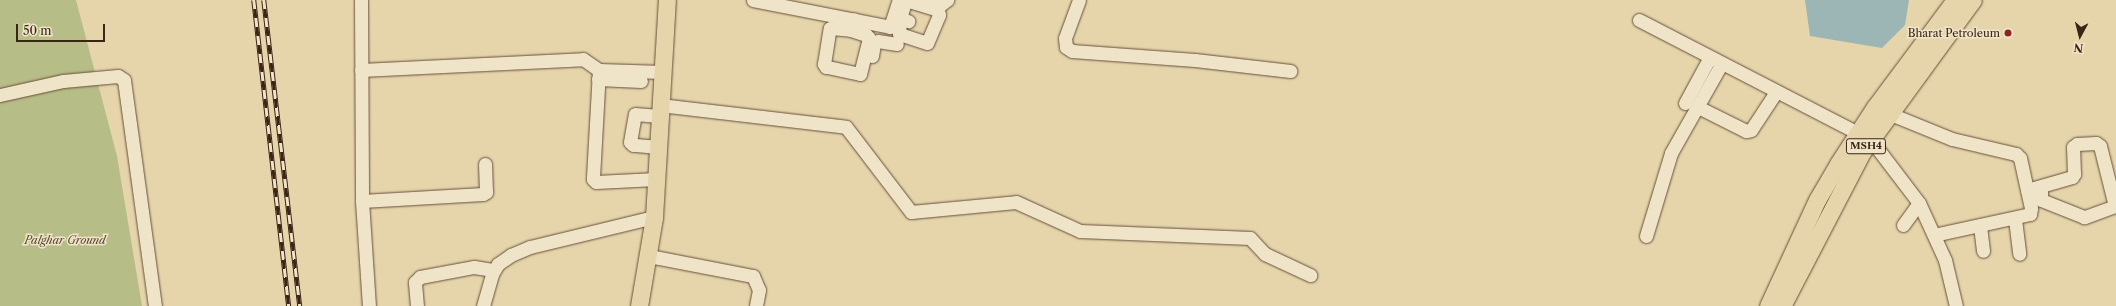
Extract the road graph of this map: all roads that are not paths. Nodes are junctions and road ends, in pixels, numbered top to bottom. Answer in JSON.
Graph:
{"nodes":[{"id":1,"x":361,"y":0,"type":"edge"},
{"id":2,"x":667,"y":0,"type":"edge"},
{"id":3,"x":754,"y":0,"type":"edge"},
{"id":4,"x":899,"y":0,"type":"edge"},
{"id":5,"x":926,"y":0,"type":"edge"},
{"id":6,"x":948,"y":0,"type":"edge"},
{"id":7,"x":1079,"y":0,"type":"edge"},
{"id":8,"x":1955,"y":0,"type":"edge"},
{"id":9,"x":1973,"y":0,"type":"edge"},
{"id":10,"x":898,"y":20,"type":"junction"},
{"id":11,"x":1639,"y":20,"type":"dead end"},
{"id":12,"x":896,"y":44,"type":"junction"},
{"id":13,"x":915,"y":48,"type":"dead end"},
{"id":14,"x":1710,"y":57,"type":"junction"},
{"id":15,"x":1722,"y":63,"type":"junction"},
{"id":16,"x":871,"y":67,"type":"dead end"},
{"id":17,"x":361,"y":70,"type":"junction"},
{"id":18,"x":1290,"y":71,"type":"dead end"},
{"id":19,"x":662,"y":72,"type":"junction"},
{"id":20,"x":599,"y":74,"type":"junction"},
{"id":21,"x":641,"y":81,"type":"dead end"},
{"id":22,"x":1776,"y":92,"type":"junction"},
{"id":23,"x":0,"y":95,"type":"edge"},
{"id":24,"x":1692,"y":105,"type":"junction"},
{"id":25,"x":660,"y":110,"type":"junction"},
{"id":26,"x":1888,"y":113,"type":"junction"},
{"id":27,"x":1864,"y":137,"type":"junction"},
{"id":28,"x":658,"y":147,"type":"junction"},
{"id":29,"x":485,"y":164,"type":"dead end"},
{"id":30,"x":656,"y":179,"type":"junction"},
{"id":31,"x":2041,"y":188,"type":"junction"},
{"id":32,"x":2027,"y":190,"type":"junction"},
{"id":33,"x":362,"y":201,"type":"junction"},
{"id":34,"x":1919,"y":202,"type":"junction"},
{"id":35,"x":654,"y":217,"type":"junction"},
{"id":36,"x":2015,"y":219,"type":"junction"},
{"id":37,"x":1903,"y":225,"type":"dead end"},
{"id":38,"x":1980,"y":226,"type":"junction"},
{"id":39,"x":1934,"y":235,"type":"junction"},
{"id":40,"x":1646,"y":236,"type":"dead end"},
{"id":41,"x":1983,"y":251,"type":"dead end"},
{"id":42,"x":2020,"y":254,"type":"dead end"},
{"id":43,"x":649,"y":256,"type":"junction"},
{"id":44,"x":494,"y":270,"type":"junction"},
{"id":45,"x":1310,"y":275,"type":"dead end"},
{"id":46,"x":643,"y":305,"type":"edge"},
{"id":47,"x":155,"y":306,"type":"edge"},
{"id":48,"x":369,"y":306,"type":"edge"},
{"id":49,"x":417,"y":306,"type":"edge"},
{"id":50,"x":483,"y":306,"type":"edge"},
{"id":51,"x":756,"y":306,"type":"edge"},
{"id":52,"x":1768,"y":306,"type":"edge"},
{"id":53,"x":1782,"y":306,"type":"edge"},
{"id":54,"x":1956,"y":306,"type":"edge"}],
"edges":[{"from":1,"to":17,"type":"street"},
{"from":2,"to":19,"type":"main road"},
{"from":3,"to":10,"type":"street"},
{"from":4,"to":10,"type":"street"},
{"from":5,"to":6,"type":"street"},
{"from":7,"to":18,"type":"street"},
{"from":8,"to":27,"type":"main road","number":"MSH4"},
{"from":9,"to":26,"type":"main road","number":"MSH4"},
{"from":10,"to":12,"type":"street"},
{"from":11,"to":14,"type":"street"},
{"from":12,"to":13,"type":"street"},
{"from":12,"to":16,"type":"street"},
{"from":14,"to":15,"type":"street"},
{"from":14,"to":24,"type":"street"},
{"from":15,"to":22,"type":"street"},
{"from":15,"to":24,"type":"street"},
{"from":17,"to":20,"type":"street"},
{"from":17,"to":33,"type":"street"},
{"from":19,"to":20,"type":"street"},
{"from":19,"to":25,"type":"main road"},
{"from":20,"to":21,"type":"street"},
{"from":20,"to":30,"type":"street"},
{"from":22,"to":24,"type":"street"},
{"from":22,"to":27,"type":"street"},
{"from":23,"to":47,"type":"street"},
{"from":24,"to":40,"type":"street"},
{"from":25,"to":28,"type":"main road"},
{"from":25,"to":28,"type":"street"},
{"from":25,"to":45,"type":"street"},
{"from":26,"to":27,"type":"main road","number":"MSH4"},
{"from":26,"to":32,"type":"street"},
{"from":27,"to":34,"type":"street"},
{"from":27,"to":52,"type":"main road","number":"MSH4"},
{"from":27,"to":53,"type":"main road","number":"MSH4"},
{"from":28,"to":30,"type":"main road"},
{"from":29,"to":33,"type":"street"},
{"from":30,"to":35,"type":"main road"},
{"from":31,"to":31,"type":"street"},
{"from":31,"to":32,"type":"street"},
{"from":32,"to":36,"type":"street"},
{"from":33,"to":48,"type":"street"},
{"from":34,"to":37,"type":"street"},
{"from":34,"to":39,"type":"street"},
{"from":35,"to":43,"type":"main road"},
{"from":35,"to":44,"type":"street"},
{"from":36,"to":38,"type":"street"},
{"from":36,"to":42,"type":"street"},
{"from":38,"to":39,"type":"street"},
{"from":38,"to":41,"type":"street"},
{"from":39,"to":54,"type":"street"},
{"from":43,"to":46,"type":"main road"},
{"from":43,"to":51,"type":"street"},
{"from":44,"to":49,"type":"street"},
{"from":44,"to":50,"type":"street"}]}
